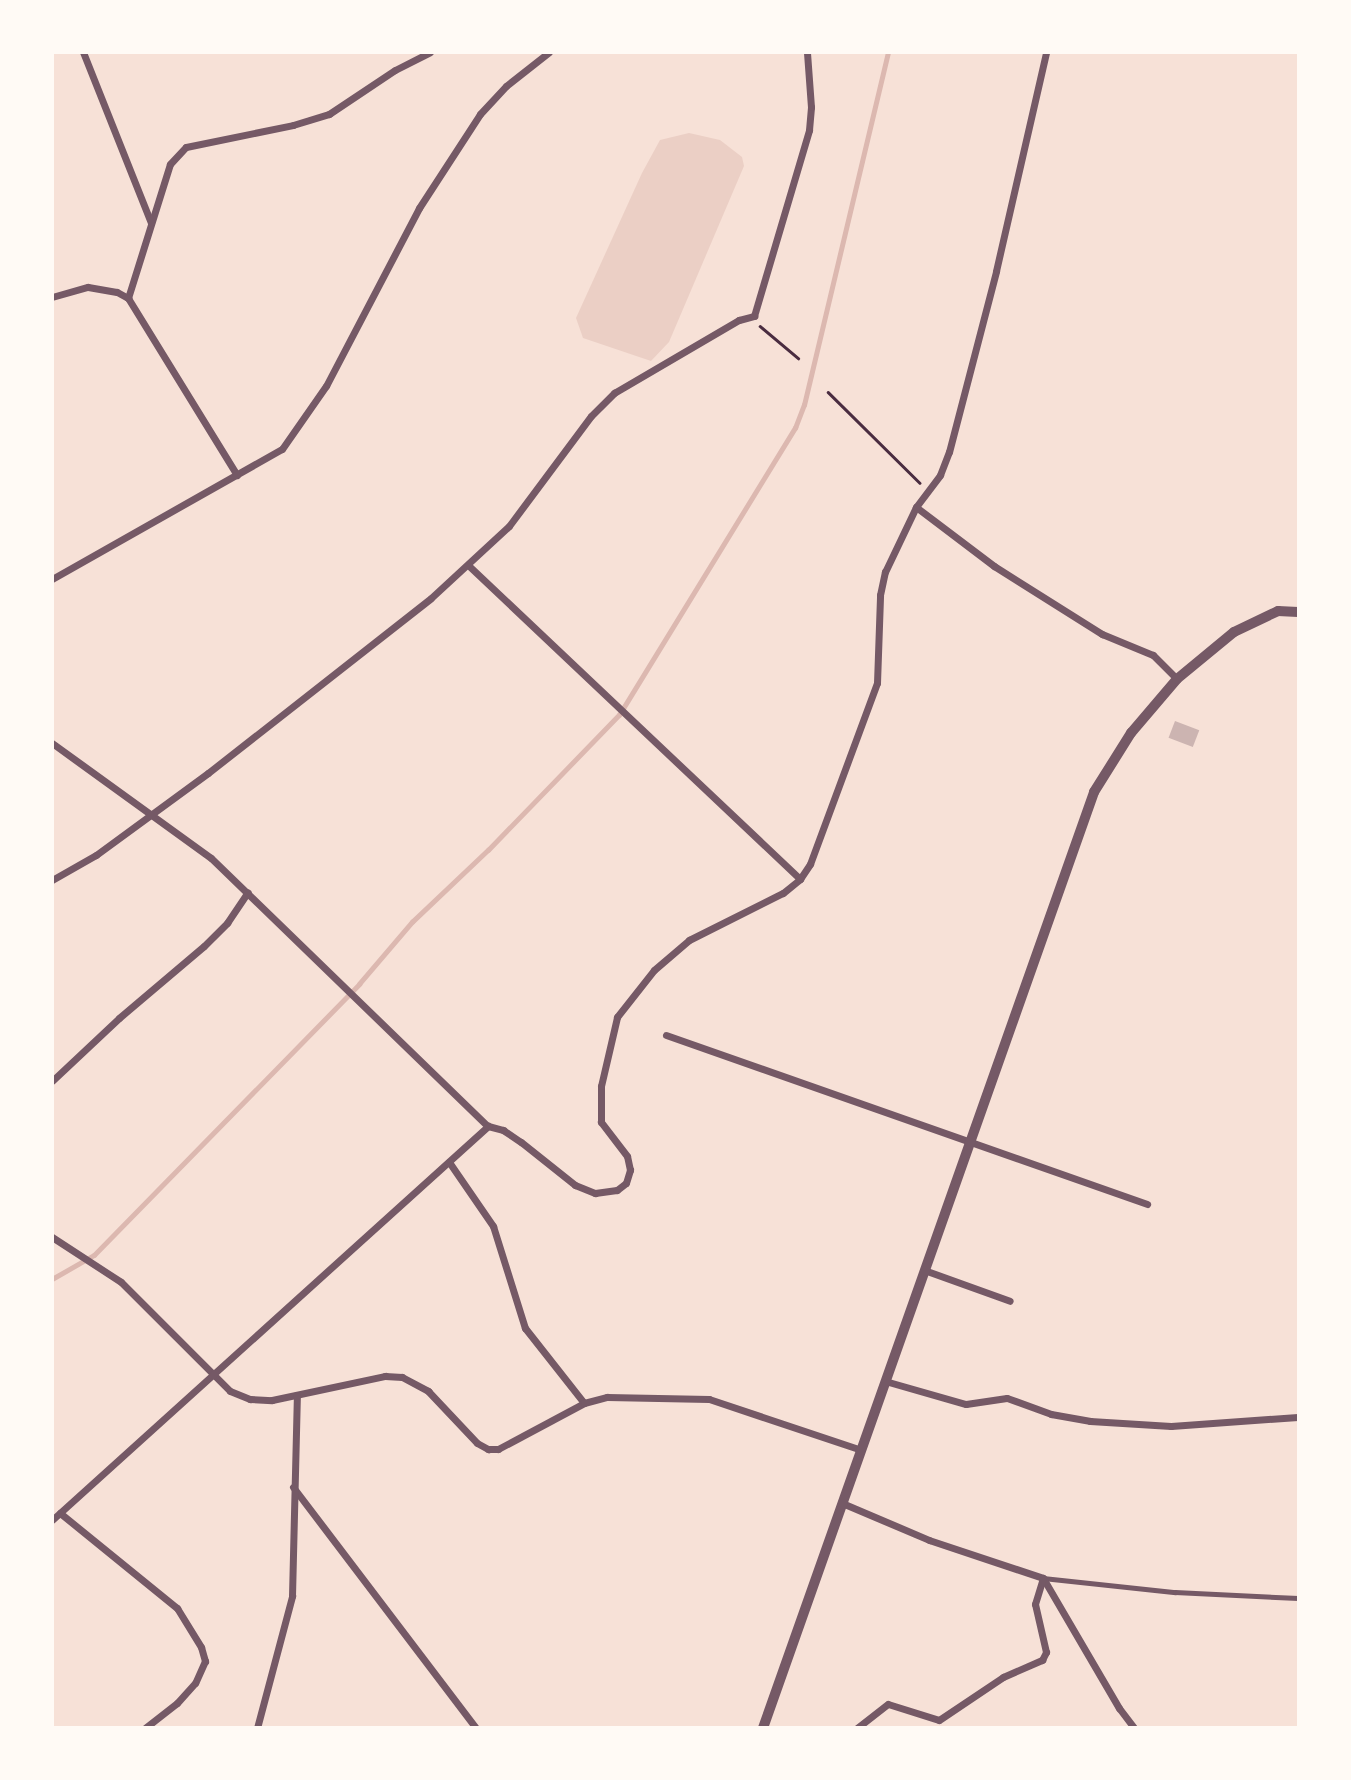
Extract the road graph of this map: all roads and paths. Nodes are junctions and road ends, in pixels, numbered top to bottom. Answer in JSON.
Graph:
{"nodes":[{"id":1,"x":83,"y":52,"type":"edge"},
{"id":2,"x":430,"y":52,"type":"edge"},
{"id":3,"x":549,"y":52,"type":"edge"},
{"id":4,"x":807,"y":52,"type":"edge"},
{"id":5,"x":1046,"y":52,"type":"edge"},
{"id":6,"x":151,"y":224,"type":"junction"},
{"id":7,"x":52,"y":297,"type":"edge"},
{"id":8,"x":128,"y":299,"type":"junction"},
{"id":9,"x":754,"y":316,"type":"junction"},
{"id":10,"x":798,"y":358,"type":"dead end"},
{"id":11,"x":828,"y":392,"type":"dead end"},
{"id":12,"x":237,"y":475,"type":"junction"},
{"id":13,"x":928,"y":491,"type":"junction"},
{"id":14,"x":916,"y":507,"type":"junction"},
{"id":15,"x":468,"y":565,"type":"junction"},
{"id":16,"x":52,"y":579,"type":"edge"},
{"id":17,"x":1298,"y":612,"type":"edge"},
{"id":18,"x":1177,"y":678,"type":"junction"},
{"id":19,"x":52,"y":743,"type":"edge"},
{"id":20,"x":151,"y":815,"type":"junction"},
{"id":21,"x":800,"y":879,"type":"junction"},
{"id":22,"x":52,"y":880,"type":"edge"},
{"id":23,"x":248,"y":892,"type":"junction"},
{"id":24,"x":666,"y":1035,"type":"dead end"},
{"id":25,"x":52,"y":1081,"type":"edge"},
{"id":26,"x":488,"y":1126,"type":"junction"},
{"id":27,"x":970,"y":1141,"type":"junction"},
{"id":28,"x":449,"y":1162,"type":"junction"},
{"id":29,"x":1147,"y":1204,"type":"dead end"},
{"id":30,"x":52,"y":1237,"type":"edge"},
{"id":31,"x":924,"y":1270,"type":"junction"},
{"id":32,"x":1010,"y":1301,"type":"dead end"},
{"id":33,"x":212,"y":1375,"type":"junction"},
{"id":34,"x":885,"y":1381,"type":"junction"},
{"id":35,"x":297,"y":1395,"type":"junction"},
{"id":36,"x":584,"y":1404,"type":"junction"},
{"id":37,"x":1298,"y":1417,"type":"edge"},
{"id":38,"x":861,"y":1450,"type":"junction"},
{"id":39,"x":292,"y":1487,"type":"junction"},
{"id":40,"x":842,"y":1503,"type":"junction"},
{"id":41,"x":60,"y":1513,"type":"junction"},
{"id":42,"x":52,"y":1520,"type":"edge"},
{"id":43,"x":1042,"y":1578,"type":"junction"},
{"id":44,"x":1298,"y":1598,"type":"edge"},
{"id":45,"x":145,"y":1727,"type":"edge"},
{"id":46,"x":257,"y":1727,"type":"edge"},
{"id":47,"x":476,"y":1727,"type":"edge"},
{"id":48,"x":763,"y":1727,"type":"edge"},
{"id":49,"x":858,"y":1727,"type":"edge"},
{"id":50,"x":1134,"y":1727,"type":"edge"}],
"edges":[{"from":1,"to":6,"type":"street"},
{"from":2,"to":6,"type":"street"},
{"from":3,"to":12,"type":"street"},
{"from":4,"to":9,"type":"street"},
{"from":5,"to":13,"type":"street"},
{"from":6,"to":8,"type":"street"},
{"from":7,"to":8,"type":"street"},
{"from":8,"to":12,"type":"street"},
{"from":9,"to":10,"type":"path"},
{"from":9,"to":15,"type":"street"},
{"from":11,"to":13,"type":"path"},
{"from":12,"to":16,"type":"street"},
{"from":13,"to":14,"type":"street"},
{"from":14,"to":18,"type":"street"},
{"from":14,"to":21,"type":"street"},
{"from":15,"to":20,"type":"street"},
{"from":15,"to":21,"type":"street"},
{"from":17,"to":18,"type":"street"},
{"from":18,"to":27,"type":"street"},
{"from":19,"to":20,"type":"street"},
{"from":20,"to":22,"type":"street"},
{"from":20,"to":23,"type":"street"},
{"from":21,"to":26,"type":"street"},
{"from":23,"to":25,"type":"street"},
{"from":23,"to":26,"type":"street"},
{"from":24,"to":27,"type":"street"},
{"from":26,"to":28,"type":"street"},
{"from":27,"to":29,"type":"street"},
{"from":27,"to":31,"type":"street"},
{"from":28,"to":33,"type":"street"},
{"from":28,"to":36,"type":"street"},
{"from":30,"to":33,"type":"street"},
{"from":31,"to":32,"type":"street"},
{"from":31,"to":34,"type":"street"},
{"from":33,"to":35,"type":"street"},
{"from":33,"to":41,"type":"street"},
{"from":34,"to":37,"type":"street"},
{"from":34,"to":38,"type":"street"},
{"from":35,"to":36,"type":"street"},
{"from":35,"to":39,"type":"street"},
{"from":36,"to":38,"type":"street"},
{"from":38,"to":40,"type":"street"},
{"from":39,"to":46,"type":"street"},
{"from":39,"to":47,"type":"street"},
{"from":40,"to":43,"type":"street"},
{"from":40,"to":48,"type":"street"},
{"from":41,"to":42,"type":"street"},
{"from":41,"to":45,"type":"street"},
{"from":43,"to":44,"type":"lane"},
{"from":43,"to":49,"type":"street"},
{"from":43,"to":50,"type":"street"}]}
